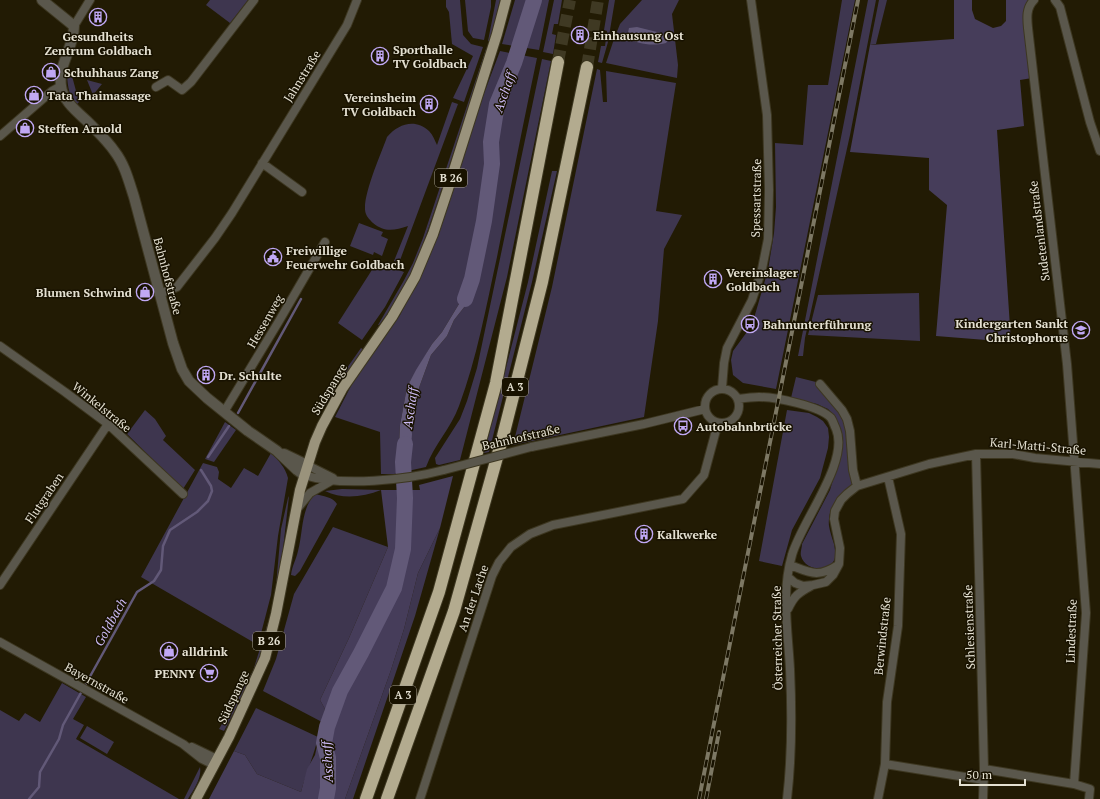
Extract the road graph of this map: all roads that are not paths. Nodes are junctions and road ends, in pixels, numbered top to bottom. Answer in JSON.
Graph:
{"nodes":[{"id":1,"x":42,"y":0,"type":"edge"},
{"id":2,"x":90,"y":0,"type":"edge"},
{"id":3,"x":254,"y":0,"type":"edge"},
{"id":4,"x":357,"y":0,"type":"edge"},
{"id":5,"x":506,"y":0,"type":"edge"},
{"id":6,"x":751,"y":0,"type":"edge"},
{"id":7,"x":1034,"y":0,"type":"edge"},
{"id":8,"x":1055,"y":0,"type":"edge"},
{"id":9,"x":74,"y":26,"type":"junction"},
{"id":10,"x":558,"y":62,"type":"tunnel mouth"},
{"id":11,"x":587,"y":67,"type":"tunnel mouth"},
{"id":12,"x":61,"y":86,"type":"junction"},
{"id":13,"x":156,"y":87,"type":"dead end"},
{"id":14,"x":0,"y":136,"type":"edge"},
{"id":15,"x":1100,"y":151,"type":"edge"},
{"id":16,"x":262,"y":163,"type":"junction"},
{"id":17,"x":302,"y":192,"type":"dead end"},
{"id":18,"x":325,"y":242,"type":"dead end"},
{"id":19,"x":159,"y":294,"type":"junction"},
{"id":20,"x":0,"y":346,"type":"edge"},
{"id":21,"x":820,"y":384,"type":"dead end"},
{"id":22,"x":722,"y":388,"type":"junction"},
{"id":23,"x":738,"y":399,"type":"junction"},
{"id":24,"x":705,"y":409,"type":"junction"},
{"id":25,"x":224,"y":412,"type":"junction"},
{"id":26,"x":718,"y":423,"type":"junction"},
{"id":27,"x":108,"y":424,"type":"junction"},
{"id":28,"x":976,"y":454,"type":"junction"},
{"id":29,"x":1074,"y":461,"type":"junction"},
{"id":30,"x":1100,"y":464,"type":"edge"},
{"id":31,"x":306,"y":470,"type":"junction"},
{"id":32,"x":888,"y":477,"type":"junction"},
{"id":33,"x":342,"y":480,"type":"junction"},
{"id":34,"x":331,"y":481,"type":"junction"},
{"id":35,"x":857,"y":486,"type":"junction"},
{"id":36,"x":183,"y":494,"type":"dead end"},
{"id":37,"x":296,"y":510,"type":"junction"},
{"id":38,"x":790,"y":564,"type":"junction"},
{"id":39,"x":839,"y":564,"type":"junction"},
{"id":40,"x":788,"y":577,"type":"junction"},
{"id":41,"x":0,"y":585,"type":"edge"},
{"id":42,"x":814,"y":585,"type":"junction"},
{"id":43,"x":787,"y":612,"type":"junction"},
{"id":44,"x":0,"y":642,"type":"edge"},
{"id":45,"x":215,"y":762,"type":"junction"},
{"id":46,"x":886,"y":764,"type":"junction"},
{"id":47,"x":984,"y":769,"type":"junction"},
{"id":48,"x":984,"y":780,"type":"junction"},
{"id":49,"x":1074,"y":784,"type":"junction"},
{"id":50,"x":196,"y":799,"type":"edge"},
{"id":51,"x":366,"y":799,"type":"edge"},
{"id":52,"x":387,"y":799,"type":"edge"},
{"id":53,"x":420,"y":799,"type":"edge"},
{"id":54,"x":787,"y":799,"type":"edge"},
{"id":55,"x":878,"y":799,"type":"edge"},
{"id":56,"x":983,"y":799,"type":"edge"},
{"id":57,"x":1089,"y":799,"type":"edge"}],
"edges":[{"from":1,"to":9,"type":"street"},
{"from":2,"to":9,"type":"street"},
{"from":3,"to":13,"type":"street"},
{"from":4,"to":16,"type":"street","name":"Jahnstraße"},
{"from":5,"to":31,"type":"main road","name":"Südspange","number":"B 26"},
{"from":6,"to":22,"type":"street","name":"Spessartstraße"},
{"from":7,"to":29,"type":"street","name":"Sudetenlandstraße"},
{"from":8,"to":15,"type":"street"},
{"from":9,"to":12,"type":"street"},
{"from":10,"to":51,"type":"highway","number":"A 3"},
{"from":11,"to":52,"type":"highway","number":"A 3"},
{"from":12,"to":14,"type":"street"},
{"from":12,"to":19,"type":"street","name":"Bahnhofstraße"},
{"from":16,"to":17,"type":"street"},
{"from":16,"to":19,"type":"street","name":"Jahnstraße"},
{"from":18,"to":25,"type":"street","name":"Hessenweg"},
{"from":19,"to":25,"type":"street","name":"Bahnhofstraße"},
{"from":20,"to":27,"type":"street","name":"Winkelstraße"},
{"from":21,"to":35,"type":"street"},
{"from":22,"to":23,"type":"street"},
{"from":22,"to":24,"type":"street"},
{"from":23,"to":26,"type":"street"},
{"from":23,"to":38,"type":"street","name":"Österreicher Straße"},
{"from":24,"to":26,"type":"street"},
{"from":24,"to":33,"type":"street","name":"Bahnhofstraße","bridge":true},
{"from":25,"to":31,"type":"street","name":"Bahnhofstraße"},
{"from":26,"to":53,"type":"street","name":"An der Lache"},
{"from":27,"to":36,"type":"street","name":"Winkelstraße"},
{"from":27,"to":41,"type":"street","name":"Flutgraben"},
{"from":28,"to":29,"type":"street","name":"Karl-Matti-Straße"},
{"from":28,"to":32,"type":"street","name":"Karl-Matti-Straße"},
{"from":28,"to":47,"type":"street","name":"Schlesienstraße"},
{"from":29,"to":30,"type":"street","name":"Karl-Matti-Straße"},
{"from":29,"to":49,"type":"street","name":"Lindestraße"},
{"from":31,"to":33,"type":"street","name":"Bahnhofstraße"},
{"from":31,"to":34,"type":"street","name":"Bahnhofstraße"},
{"from":31,"to":37,"type":"main road","name":"Südspange","number":"B 26"},
{"from":32,"to":35,"type":"street","name":"Karl-Matti-Straße"},
{"from":32,"to":46,"type":"street","name":"Berwindstraße"},
{"from":33,"to":34,"type":"street","name":"Bahnhofstraße"},
{"from":34,"to":37,"type":"street","name":"Bahnhofstraße"},
{"from":35,"to":39,"type":"street","name":"Karl-Matti-Straße"},
{"from":37,"to":45,"type":"main road","name":"Südspange","number":"B 26"},
{"from":38,"to":39,"type":"street"},
{"from":38,"to":40,"type":"street","name":"Österreicher Straße"},
{"from":39,"to":42,"type":"street"},
{"from":40,"to":42,"type":"street"},
{"from":40,"to":43,"type":"street","name":"Österreicher Straße"},
{"from":42,"to":43,"type":"street"},
{"from":43,"to":54,"type":"street","name":"Österreicher Straße"},
{"from":44,"to":45,"type":"street","name":"Bayernstraße"},
{"from":45,"to":50,"type":"main road","name":"Südspange","number":"B 26"},
{"from":46,"to":48,"type":"street"},
{"from":46,"to":55,"type":"street","name":"Berwindstraße"},
{"from":47,"to":48,"type":"street","name":"Schlesienstraße"},
{"from":47,"to":49,"type":"street"},
{"from":48,"to":56,"type":"street","name":"Schlesienstraße"},
{"from":49,"to":57,"type":"street"}]}
